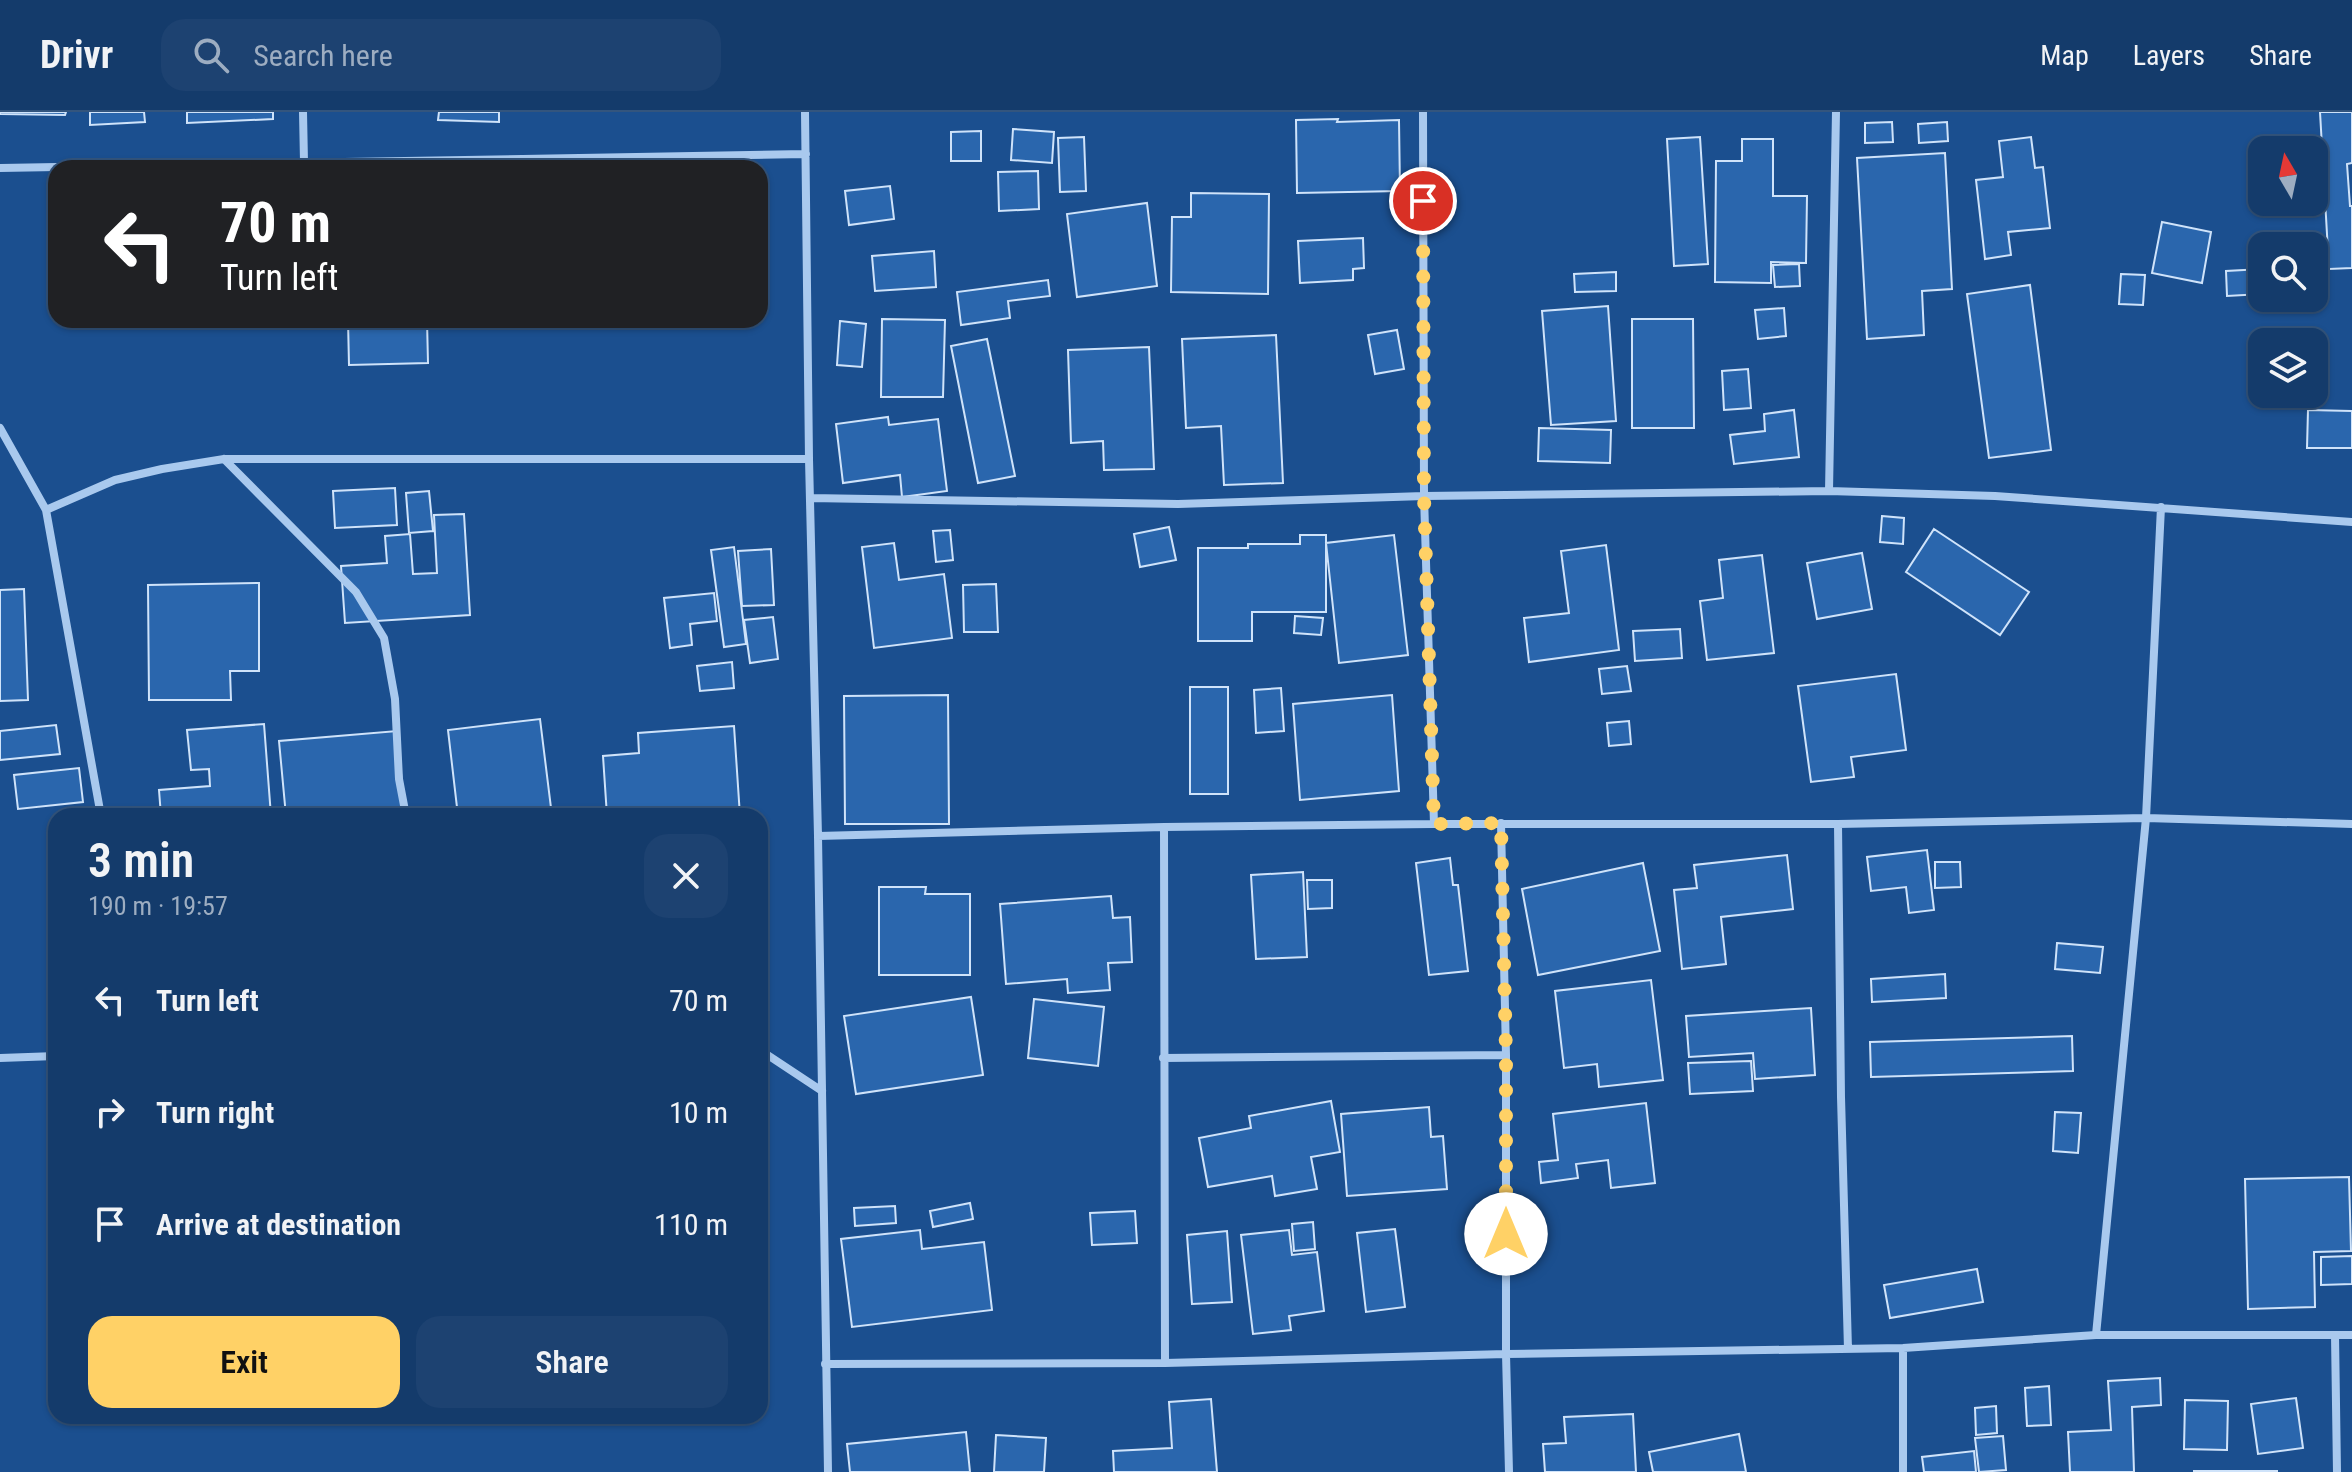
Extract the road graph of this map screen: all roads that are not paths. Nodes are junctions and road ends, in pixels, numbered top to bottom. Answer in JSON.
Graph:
{"nodes":[{"id":1,"x":303,"y":112,"type":"edge"},
{"id":2,"x":805,"y":112,"type":"edge"},
{"id":3,"x":1423,"y":112,"type":"edge"},
{"id":4,"x":1836,"y":112,"type":"edge"},
{"id":5,"x":806,"y":154,"type":"junction"},
{"id":6,"x":304,"y":160,"type":"edge"},
{"id":7,"x":430,"y":160,"type":"edge"},
{"id":8,"x":48,"y":167,"type":"edge"},
{"id":9,"x":0,"y":168,"type":"edge"},
{"id":10,"x":0,"y":428,"type":"edge"},
{"id":11,"x":224,"y":459,"type":"junction"},
{"id":12,"x":809,"y":459,"type":"junction"},
{"id":13,"x":1829,"y":491,"type":"junction"},
{"id":14,"x":1424,"y":496,"type":"junction"},
{"id":15,"x":810,"y":498,"type":"junction"},
{"id":16,"x":2161,"y":507,"type":"junction"},
{"id":17,"x":46,"y":510,"type":"junction"},
{"id":18,"x":2352,"y":522,"type":"edge"},
{"id":19,"x":100,"y":808,"type":"edge"},
{"id":20,"x":404,"y":808,"type":"edge"},
{"id":21,"x":2146,"y":818,"type":"junction"},
{"id":22,"x":1501,"y":823,"type":"junction"},
{"id":23,"x":1434,"y":824,"type":"junction"},
{"id":24,"x":1838,"y":824,"type":"junction"},
{"id":25,"x":2352,"y":824,"type":"edge"},
{"id":26,"x":1164,"y":827,"type":"junction"},
{"id":27,"x":818,"y":836,"type":"junction"},
{"id":28,"x":768,"y":1055,"type":"edge"},
{"id":29,"x":1506,"y":1055,"type":"junction"},
{"id":30,"x":48,"y":1056,"type":"edge"},
{"id":31,"x":0,"y":1058,"type":"edge"},
{"id":32,"x":1163,"y":1058,"type":"junction"},
{"id":33,"x":822,"y":1091,"type":"junction"},
{"id":34,"x":2096,"y":1335,"type":"junction"},
{"id":35,"x":2335,"y":1335,"type":"junction"},
{"id":36,"x":2352,"y":1335,"type":"edge"},
{"id":37,"x":1903,"y":1348,"type":"junction"},
{"id":38,"x":1848,"y":1349,"type":"junction"},
{"id":39,"x":1506,"y":1354,"type":"junction"},
{"id":40,"x":1165,"y":1363,"type":"junction"},
{"id":41,"x":825,"y":1364,"type":"junction"},
{"id":42,"x":828,"y":1472,"type":"edge"},
{"id":43,"x":1509,"y":1472,"type":"edge"},
{"id":44,"x":1903,"y":1472,"type":"edge"},
{"id":45,"x":2337,"y":1472,"type":"edge"}],
"edges":[{"from":1,"to":6,"type":"street"},
{"from":2,"to":5,"type":"street"},
{"from":3,"to":14,"type":"street"},
{"from":4,"to":13,"type":"street"},
{"from":5,"to":7,"type":"street"},
{"from":5,"to":12,"type":"street"},
{"from":8,"to":9,"type":"street"},
{"from":10,"to":17,"type":"street"},
{"from":11,"to":12,"type":"street"},
{"from":11,"to":17,"type":"street"},
{"from":11,"to":20,"type":"street"},
{"from":12,"to":15,"type":"street"},
{"from":13,"to":14,"type":"street"},
{"from":13,"to":16,"type":"street"},
{"from":14,"to":15,"type":"street"},
{"from":14,"to":23,"type":"street"},
{"from":15,"to":27,"type":"street"},
{"from":16,"to":18,"type":"street"},
{"from":16,"to":21,"type":"street"},
{"from":17,"to":19,"type":"street"},
{"from":21,"to":24,"type":"street"},
{"from":21,"to":25,"type":"street"},
{"from":21,"to":34,"type":"street"},
{"from":22,"to":23,"type":"street"},
{"from":22,"to":24,"type":"street"},
{"from":22,"to":29,"type":"street"},
{"from":23,"to":26,"type":"street"},
{"from":24,"to":38,"type":"street"},
{"from":26,"to":27,"type":"street"},
{"from":26,"to":32,"type":"street"},
{"from":27,"to":33,"type":"street"},
{"from":28,"to":33,"type":"street"},
{"from":29,"to":32,"type":"street"},
{"from":29,"to":39,"type":"street"},
{"from":30,"to":31,"type":"street"},
{"from":32,"to":40,"type":"street"},
{"from":33,"to":41,"type":"street"},
{"from":34,"to":35,"type":"street"},
{"from":34,"to":37,"type":"street"},
{"from":35,"to":36,"type":"street"},
{"from":35,"to":45,"type":"street"},
{"from":37,"to":38,"type":"street"},
{"from":37,"to":44,"type":"street"},
{"from":38,"to":39,"type":"street"},
{"from":39,"to":40,"type":"street"},
{"from":39,"to":43,"type":"street"},
{"from":40,"to":41,"type":"street"},
{"from":41,"to":42,"type":"street"}]}
